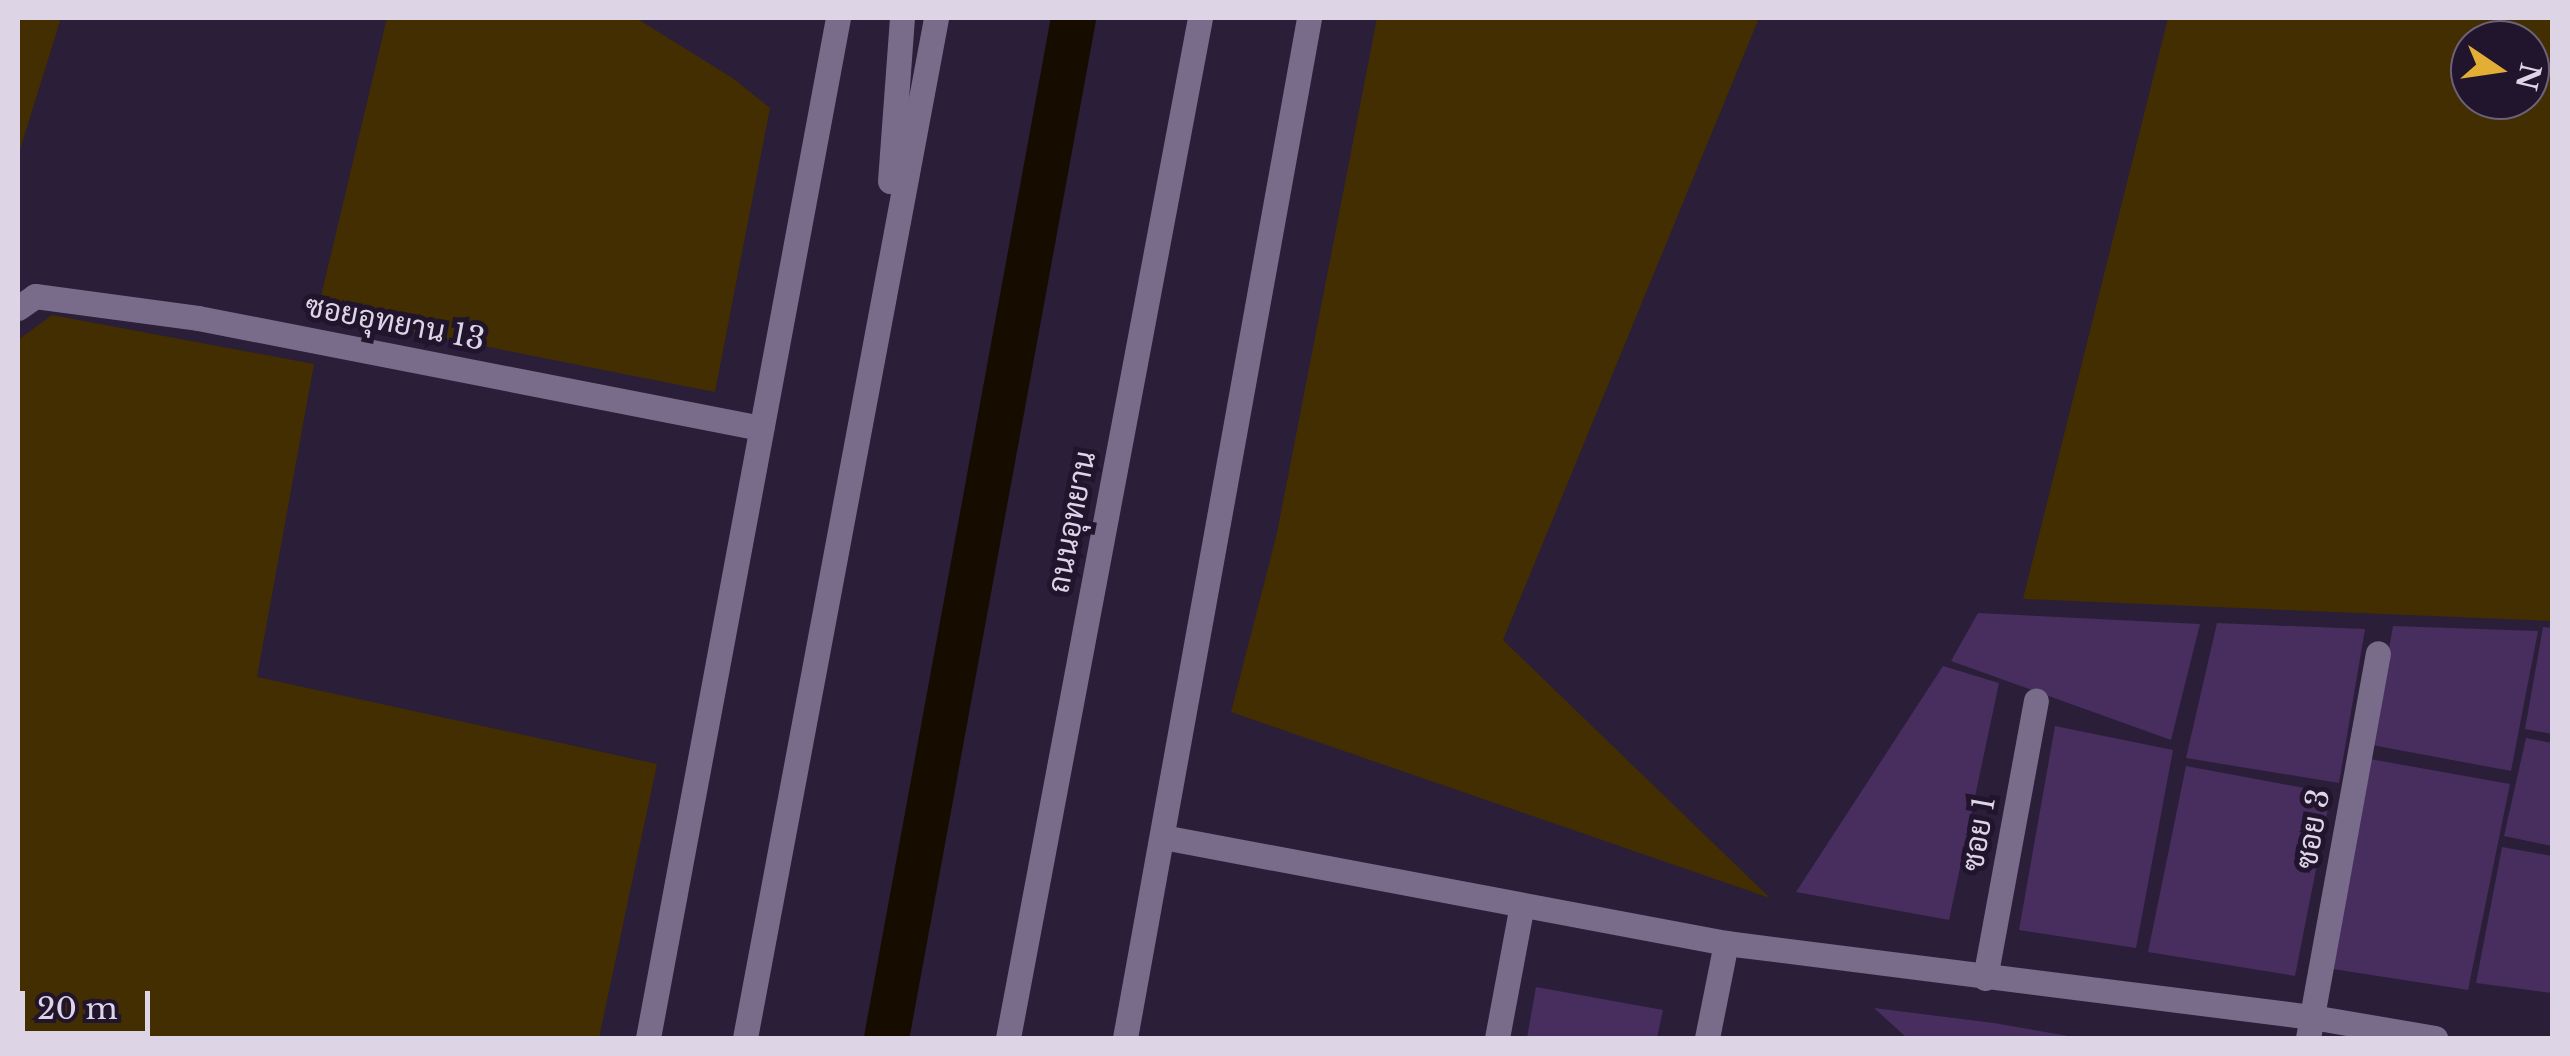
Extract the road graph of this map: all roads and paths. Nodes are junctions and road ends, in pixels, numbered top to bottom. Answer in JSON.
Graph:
{"nodes":[{"id":1,"x":838,"y":18,"type":"edge"},
{"id":2,"x":902,"y":18,"type":"edge"},
{"id":3,"x":936,"y":18,"type":"edge"},
{"id":4,"x":1200,"y":18,"type":"edge"},
{"id":5,"x":1309,"y":18,"type":"edge"},
{"id":6,"x":18,"y":308,"type":"edge"},
{"id":7,"x":870,"y":370,"type":"junction"},
{"id":8,"x":761,"y":428,"type":"junction"},
{"id":9,"x":2378,"y":652,"type":"dead end"},
{"id":10,"x":2036,"y":701,"type":"dead end"},
{"id":11,"x":1164,"y":837,"type":"junction"},
{"id":12,"x":1033,"y":905,"type":"junction"},
{"id":13,"x":1522,"y":905,"type":"junction"},
{"id":14,"x":1726,"y":943,"type":"junction"},
{"id":15,"x":1985,"y":978,"type":"junction"},
{"id":16,"x":2310,"y":1028,"type":"edge"},
{"id":17,"x":648,"y":1038,"type":"edge"},
{"id":18,"x":745,"y":1038,"type":"edge"},
{"id":19,"x":1008,"y":1038,"type":"edge"},
{"id":20,"x":1022,"y":1038,"type":"edge"},
{"id":21,"x":1125,"y":1038,"type":"edge"},
{"id":22,"x":1498,"y":1038,"type":"edge"},
{"id":23,"x":1706,"y":1038,"type":"edge"},
{"id":24,"x":2434,"y":1038,"type":"edge"}],
"edges":[{"from":1,"to":8,"type":"street"},
{"from":2,"to":7,"type":"street"},
{"from":3,"to":7,"type":"street"},
{"from":4,"to":12,"type":"street","name":"ถนนอุทยาน"},
{"from":5,"to":11,"type":"street"},
{"from":6,"to":8,"type":"street","name":"ซอยอุทยาน 13"},
{"from":7,"to":18,"type":"street"},
{"from":8,"to":17,"type":"street"},
{"from":9,"to":16,"type":"street","name":"ซอย 3"},
{"from":10,"to":15,"type":"street","name":"ซอย 1"},
{"from":11,"to":13,"type":"street"},
{"from":11,"to":21,"type":"street"},
{"from":12,"to":19,"type":"street","name":"ถนนอุทยาน"},
{"from":12,"to":20,"type":"street"},
{"from":13,"to":14,"type":"street"},
{"from":13,"to":22,"type":"street"},
{"from":14,"to":15,"type":"street"},
{"from":14,"to":23,"type":"street"},
{"from":15,"to":16,"type":"street"},
{"from":16,"to":24,"type":"street"}]}
